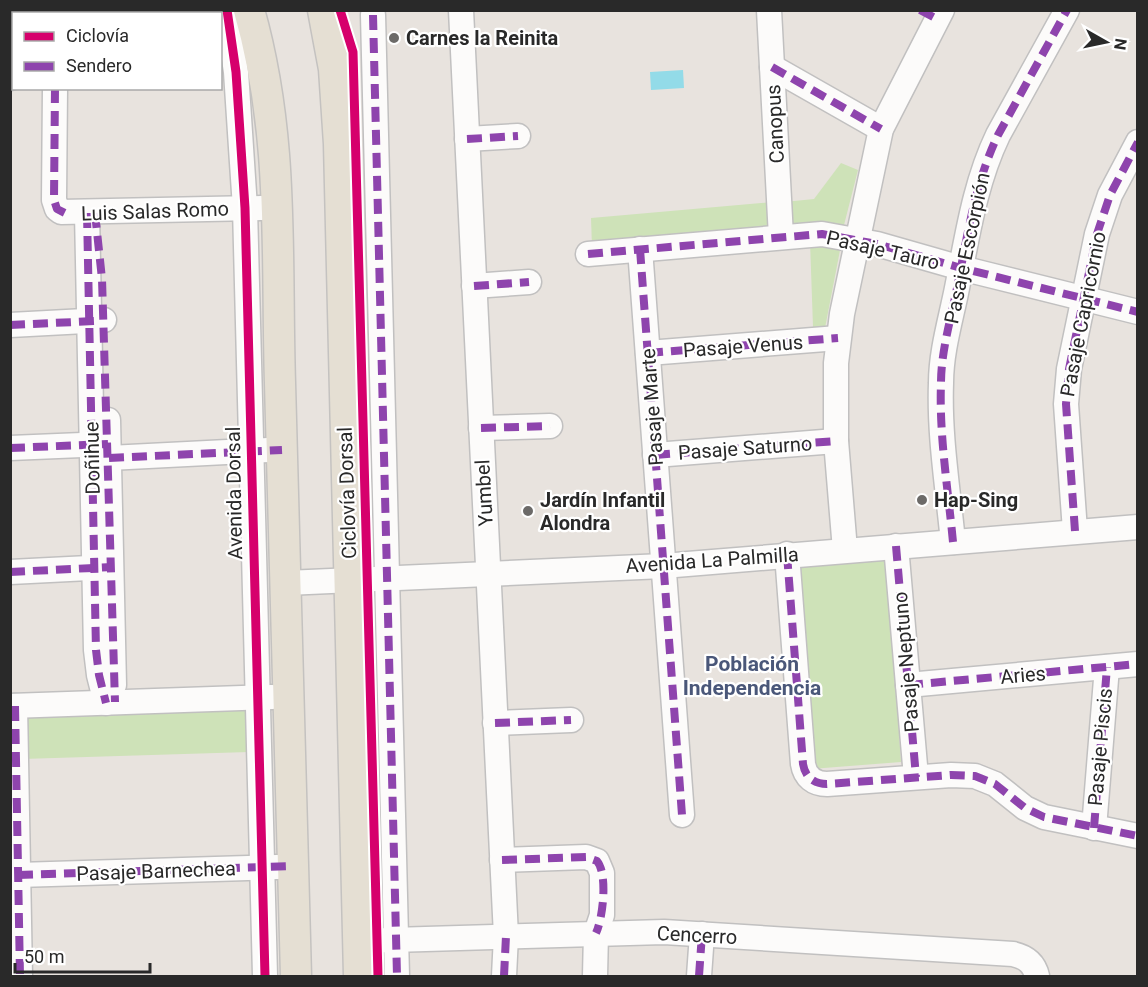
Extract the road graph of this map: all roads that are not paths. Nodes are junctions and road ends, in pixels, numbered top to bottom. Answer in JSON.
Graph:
{"nodes":[{"id":1,"x":14,"y":10,"type":"edge"},
{"id":2,"x":227,"y":10,"type":"edge"},
{"id":3,"x":249,"y":10,"type":"edge"},
{"id":4,"x":323,"y":10,"type":"edge"},
{"id":5,"x":461,"y":10,"type":"edge"},
{"id":6,"x":769,"y":10,"type":"edge"},
{"id":7,"x":1066,"y":10,"type":"edge"},
{"id":8,"x":933,"y":13,"type":"edge"},
{"id":9,"x":10,"y":14,"type":"edge"},
{"id":10,"x":373,"y":15,"type":"dead end"},
{"id":11,"x":772,"y":67,"type":"junction"},
{"id":12,"x":55,"y":90,"type":"edge"},
{"id":13,"x":881,"y":129,"type":"junction"},
{"id":14,"x":518,"y":136,"type":"dead end"},
{"id":15,"x":467,"y":139,"type":"junction"},
{"id":16,"x":1137,"y":142,"type":"edge"},
{"id":17,"x":278,"y":207,"type":"junction"},
{"id":18,"x":244,"y":208,"type":"junction"},
{"id":19,"x":83,"y":213,"type":"junction"},
{"id":20,"x":781,"y":237,"type":"junction"},
{"id":21,"x":857,"y":240,"type":"junction"},
{"id":22,"x":640,"y":249,"type":"junction"},
{"id":23,"x":588,"y":254,"type":"dead end"},
{"id":24,"x":961,"y":268,"type":"junction"},
{"id":25,"x":529,"y":282,"type":"dead end"},
{"id":26,"x":474,"y":286,"type":"junction"},
{"id":27,"x":1083,"y":299,"type":"junction"},
{"id":28,"x":1137,"y":312,"type":"edge"},
{"id":29,"x":97,"y":321,"type":"junction"},
{"id":30,"x":10,"y":325,"type":"edge"},
{"id":31,"x":838,"y":338,"type":"junction"},
{"id":32,"x":648,"y":353,"type":"junction"},
{"id":33,"x":550,"y":426,"type":"dead end"},
{"id":34,"x":481,"y":428,"type":"junction"},
{"id":35,"x":836,"y":441,"type":"junction"},
{"id":36,"x":10,"y":448,"type":"edge"},
{"id":37,"x":103,"y":449,"type":"junction"},
{"id":38,"x":282,"y":450,"type":"junction"},
{"id":39,"x":251,"y":451,"type":"junction"},
{"id":40,"x":655,"y":454,"type":"junction"},
{"id":41,"x":1137,"y":527,"type":"edge"},
{"id":42,"x":1075,"y":531,"type":"junction"},
{"id":43,"x":953,"y":542,"type":"junction"},
{"id":44,"x":896,"y":546,"type":"junction"},
{"id":45,"x":845,"y":550,"type":"junction"},
{"id":46,"x":788,"y":554,"type":"junction"},
{"id":47,"x":663,"y":566,"type":"junction"},
{"id":48,"x":103,"y":567,"type":"junction"},
{"id":49,"x":10,"y":572,"type":"edge"},
{"id":50,"x":488,"y":574,"type":"junction"},
{"id":51,"x":387,"y":578,"type":"junction"},
{"id":52,"x":348,"y":580,"type":"junction"},
{"id":53,"x":286,"y":583,"type":"junction"},
{"id":54,"x":1137,"y":664,"type":"edge"},
{"id":55,"x":1107,"y":667,"type":"junction"},
{"id":56,"x":908,"y":685,"type":"junction"},
{"id":57,"x":289,"y":697,"type":"junction"},
{"id":58,"x":257,"y":698,"type":"junction"},
{"id":59,"x":110,"y":703,"type":"junction"},
{"id":60,"x":13,"y":706,"type":"edge"},
{"id":61,"x":571,"y":720,"type":"dead end"},
{"id":62,"x":495,"y":723,"type":"junction"},
{"id":63,"x":916,"y":777,"type":"junction"},
{"id":64,"x":682,"y":815,"type":"dead end"},
{"id":65,"x":1094,"y":828,"type":"junction"},
{"id":66,"x":1137,"y":836,"type":"edge"},
{"id":67,"x":502,"y":860,"type":"junction"},
{"id":68,"x":293,"y":866,"type":"junction"},
{"id":69,"x":262,"y":867,"type":"junction"},
{"id":70,"x":16,"y":886,"type":"edge"},
{"id":71,"x":596,"y":933,"type":"junction"},
{"id":72,"x":702,"y":934,"type":"junction"},
{"id":73,"x":506,"y":936,"type":"junction"},
{"id":74,"x":396,"y":939,"type":"junction"},
{"id":75,"x":358,"y":941,"type":"junction"},
{"id":76,"x":1035,"y":970,"type":"edge"},
{"id":77,"x":20,"y":976,"type":"edge"},
{"id":78,"x":265,"y":976,"type":"edge"},
{"id":79,"x":296,"y":976,"type":"edge"},
{"id":80,"x":359,"y":976,"type":"edge"},
{"id":81,"x":397,"y":976,"type":"edge"},
{"id":82,"x":504,"y":976,"type":"edge"},
{"id":83,"x":595,"y":976,"type":"edge"},
{"id":84,"x":699,"y":976,"type":"edge"}],
"edges":[{"from":1,"to":9,"type":"main road"},
{"from":2,"to":18,"type":"street","name":"Avenida Dorsal"},
{"from":3,"to":17,"type":"main road"},
{"from":4,"to":52,"type":"main road"},
{"from":5,"to":15,"type":"street","name":"Yumbel"},
{"from":6,"to":11,"type":"street","name":"Canopus"},
{"from":7,"to":24,"type":"street","name":"Pasaje Escorpión"},
{"from":8,"to":13,"type":"street"},
{"from":10,"to":51,"type":"street"},
{"from":11,"to":13,"type":"street"},
{"from":11,"to":20,"type":"street","name":"Canopus"},
{"from":12,"to":19,"type":"street","name":"Doñihue"},
{"from":13,"to":21,"type":"street"},
{"from":14,"to":15,"type":"street"},
{"from":15,"to":26,"type":"street","name":"Yumbel"},
{"from":16,"to":27,"type":"street","name":"Pasaje Capricornio"},
{"from":17,"to":18,"type":"street","name":"Luis Salas Romo"},
{"from":17,"to":38,"type":"main road"},
{"from":18,"to":19,"type":"street","name":"Luis Salas Romo"},
{"from":18,"to":39,"type":"street","name":"Avenida Dorsal"},
{"from":19,"to":29,"type":"street","name":"Doñihue"},
{"from":20,"to":21,"type":"street","name":"Pasaje Tauro"},
{"from":20,"to":22,"type":"street","name":"Pasaje Tauro"},
{"from":21,"to":24,"type":"street","name":"Pasaje Tauro"},
{"from":21,"to":31,"type":"street"},
{"from":22,"to":23,"type":"street","name":"Pasaje Tauro"},
{"from":22,"to":32,"type":"street","name":"Pasaje Marte"},
{"from":24,"to":27,"type":"street","name":"Pasaje Tauro"},
{"from":24,"to":43,"type":"street","name":"Pasaje Escorpión"},
{"from":25,"to":26,"type":"street"},
{"from":26,"to":34,"type":"street","name":"Yumbel"},
{"from":27,"to":28,"type":"street","name":"Pasaje Tauro"},
{"from":27,"to":42,"type":"street","name":"Pasaje Capricornio"},
{"from":29,"to":30,"type":"street"},
{"from":29,"to":37,"type":"street","name":"Doñihue"},
{"from":31,"to":32,"type":"street","name":"Pasaje Venus"},
{"from":31,"to":35,"type":"street"},
{"from":32,"to":40,"type":"street","name":"Pasaje Marte"},
{"from":33,"to":34,"type":"street"},
{"from":34,"to":50,"type":"street","name":"Yumbel"},
{"from":35,"to":40,"type":"street","name":"Pasaje Saturno"},
{"from":35,"to":45,"type":"street"},
{"from":36,"to":37,"type":"street"},
{"from":37,"to":39,"type":"street"},
{"from":37,"to":48,"type":"street","name":"Doñihue"},
{"from":38,"to":39,"type":"street"},
{"from":38,"to":53,"type":"main road"},
{"from":39,"to":58,"type":"street","name":"Avenida Dorsal"},
{"from":40,"to":47,"type":"street","name":"Pasaje Marte"},
{"from":41,"to":42,"type":"street","name":"Avenida La Palmilla"},
{"from":42,"to":43,"type":"street","name":"Avenida La Palmilla"},
{"from":43,"to":44,"type":"street","name":"Avenida La Palmilla"},
{"from":44,"to":45,"type":"street","name":"Avenida La Palmilla"},
{"from":44,"to":56,"type":"street","name":"Pasaje Neptuno"},
{"from":45,"to":46,"type":"street","name":"Avenida La Palmilla"},
{"from":46,"to":47,"type":"street","name":"Avenida La Palmilla"},
{"from":46,"to":63,"type":"street"},
{"from":47,"to":50,"type":"street","name":"Avenida La Palmilla"},
{"from":47,"to":64,"type":"street","name":"Pasaje Marte"},
{"from":48,"to":49,"type":"street"},
{"from":48,"to":59,"type":"street","name":"Doñihue"},
{"from":50,"to":51,"type":"street","name":"Avenida La Palmilla"},
{"from":50,"to":62,"type":"street","name":"Yumbel"},
{"from":51,"to":52,"type":"street","name":"Avenida La Palmilla"},
{"from":51,"to":74,"type":"street"},
{"from":52,"to":53,"type":"street","name":"Avenida La Palmilla"},
{"from":52,"to":75,"type":"main road"},
{"from":53,"to":57,"type":"main road"},
{"from":54,"to":55,"type":"street","name":"Aries"},
{"from":55,"to":56,"type":"street","name":"Aries"},
{"from":55,"to":65,"type":"street","name":"Pasaje Piscis"},
{"from":56,"to":63,"type":"street","name":"Pasaje Neptuno"},
{"from":57,"to":58,"type":"street"},
{"from":57,"to":68,"type":"main road"},
{"from":58,"to":59,"type":"street"},
{"from":58,"to":69,"type":"street","name":"Avenida Dorsal"},
{"from":59,"to":60,"type":"street"},
{"from":60,"to":70,"type":"street"},
{"from":61,"to":62,"type":"street"},
{"from":62,"to":67,"type":"street","name":"Yumbel"},
{"from":63,"to":65,"type":"street"},
{"from":65,"to":66,"type":"street"},
{"from":67,"to":71,"type":"street"},
{"from":67,"to":73,"type":"street","name":"Yumbel"},
{"from":68,"to":69,"type":"street","name":"Pasaje Barnechea"},
{"from":68,"to":79,"type":"main road"},
{"from":69,"to":70,"type":"street","name":"Pasaje Barnechea"},
{"from":69,"to":78,"type":"street","name":"Avenida Dorsal"},
{"from":70,"to":77,"type":"street"},
{"from":71,"to":72,"type":"street","name":"Cencerro"},
{"from":71,"to":73,"type":"street","name":"Cencerro"},
{"from":71,"to":83,"type":"street"},
{"from":72,"to":76,"type":"street","name":"Cencerro"},
{"from":72,"to":84,"type":"street"},
{"from":73,"to":74,"type":"street","name":"Cencerro"},
{"from":73,"to":82,"type":"street","name":"Yumbel"},
{"from":74,"to":75,"type":"street","name":"Cencerro"},
{"from":74,"to":81,"type":"street"},
{"from":75,"to":80,"type":"main road"}]}
